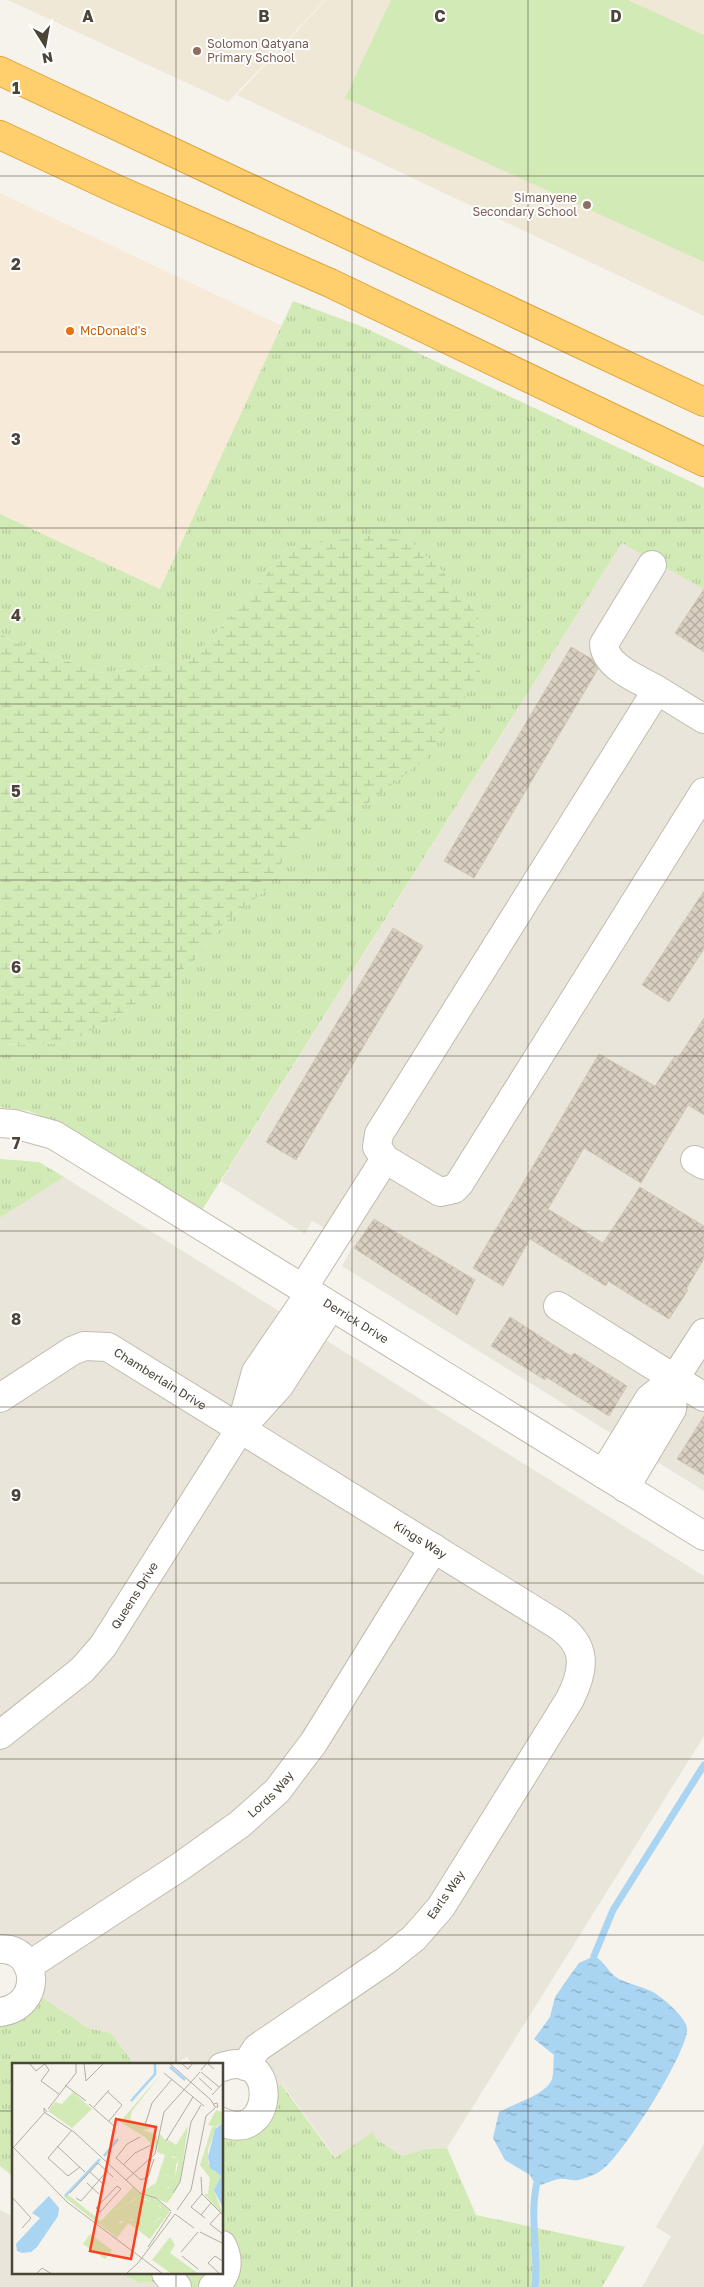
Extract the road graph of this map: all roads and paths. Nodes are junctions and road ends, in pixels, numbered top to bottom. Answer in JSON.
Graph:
{"nodes":[{"id":1,"x":0,"y":71,"type":"edge"},
{"id":2,"x":0,"y":135,"type":"edge"},
{"id":3,"x":704,"y":402,"type":"edge"},
{"id":4,"x":704,"y":462,"type":"edge"},
{"id":5,"x":652,"y":565,"type":"dead end"},
{"id":6,"x":657,"y":690,"type":"junction"},
{"id":7,"x":704,"y":719,"type":"edge"},
{"id":8,"x":704,"y":792,"type":"edge"},
{"id":9,"x":0,"y":1123,"type":"edge"},
{"id":10,"x":384,"y":1159,"type":"junction"},
{"id":11,"x":315,"y":1296,"type":"junction"},
{"id":12,"x":558,"y":1306,"type":"dead end"},
{"id":13,"x":704,"y":1333,"type":"edge"},
{"id":14,"x":675,"y":1378,"type":"junction"},
{"id":15,"x":704,"y":1397,"type":"edge"},
{"id":16,"x":0,"y":1398,"type":"edge"},
{"id":17,"x":240,"y":1429,"type":"junction"},
{"id":18,"x":614,"y":1481,"type":"junction"},
{"id":19,"x":704,"y":1536,"type":"edge"},
{"id":20,"x":434,"y":1548,"type":"junction"},
{"id":21,"x":581,"y":1666,"type":"joint"},
{"id":22,"x":0,"y":1735,"type":"edge"},
{"id":23,"x":0,"y":1949,"type":"edge"},
{"id":24,"x":28,"y":1966,"type":"junction"},
{"id":25,"x":0,"y":2012,"type":"edge"},
{"id":26,"x":234,"y":2067,"type":"edge"},
{"id":27,"x":224,"y":2122,"type":"edge"},
{"id":28,"x":224,"y":2249,"type":"edge"},
{"id":29,"x":167,"y":2274,"type":"edge"},
{"id":30,"x":178,"y":2287,"type":"edge"},
{"id":31,"x":213,"y":2287,"type":"edge"}],
"edges":[{"from":1,"to":3,"type":"highway"},
{"from":2,"to":4,"type":"highway"},
{"from":5,"to":6,"type":"street"},
{"from":6,"to":7,"type":"street"},
{"from":6,"to":10,"type":"street"},
{"from":8,"to":10,"type":"street"},
{"from":9,"to":11,"type":"street","name":"Derrick Drive"},
{"from":10,"to":11,"type":"street","name":"Queens Drive"},
{"from":11,"to":17,"type":"street","name":"Queens Drive"},
{"from":11,"to":18,"type":"street","name":"Derrick Drive"},
{"from":12,"to":14,"type":"street"},
{"from":13,"to":14,"type":"street"},
{"from":14,"to":15,"type":"street"},
{"from":14,"to":18,"type":"street"},
{"from":16,"to":17,"type":"street","name":"Chamberlain Drive"},
{"from":17,"to":20,"type":"street","name":"Kings Way"},
{"from":17,"to":22,"type":"street","name":"Queens Drive"},
{"from":18,"to":19,"type":"street","name":"Derrick Drive"},
{"from":20,"to":21,"type":"street","name":"Kings Way"},
{"from":20,"to":24,"type":"street","name":"Lords Way"},
{"from":21,"to":26,"type":"street","name":"Earls Way"},
{"from":23,"to":24,"type":"street"},
{"from":24,"to":25,"type":"street"},
{"from":26,"to":27,"type":"street"},
{"from":28,"to":31,"type":"street"},
{"from":29,"to":30,"type":"street"}]}
